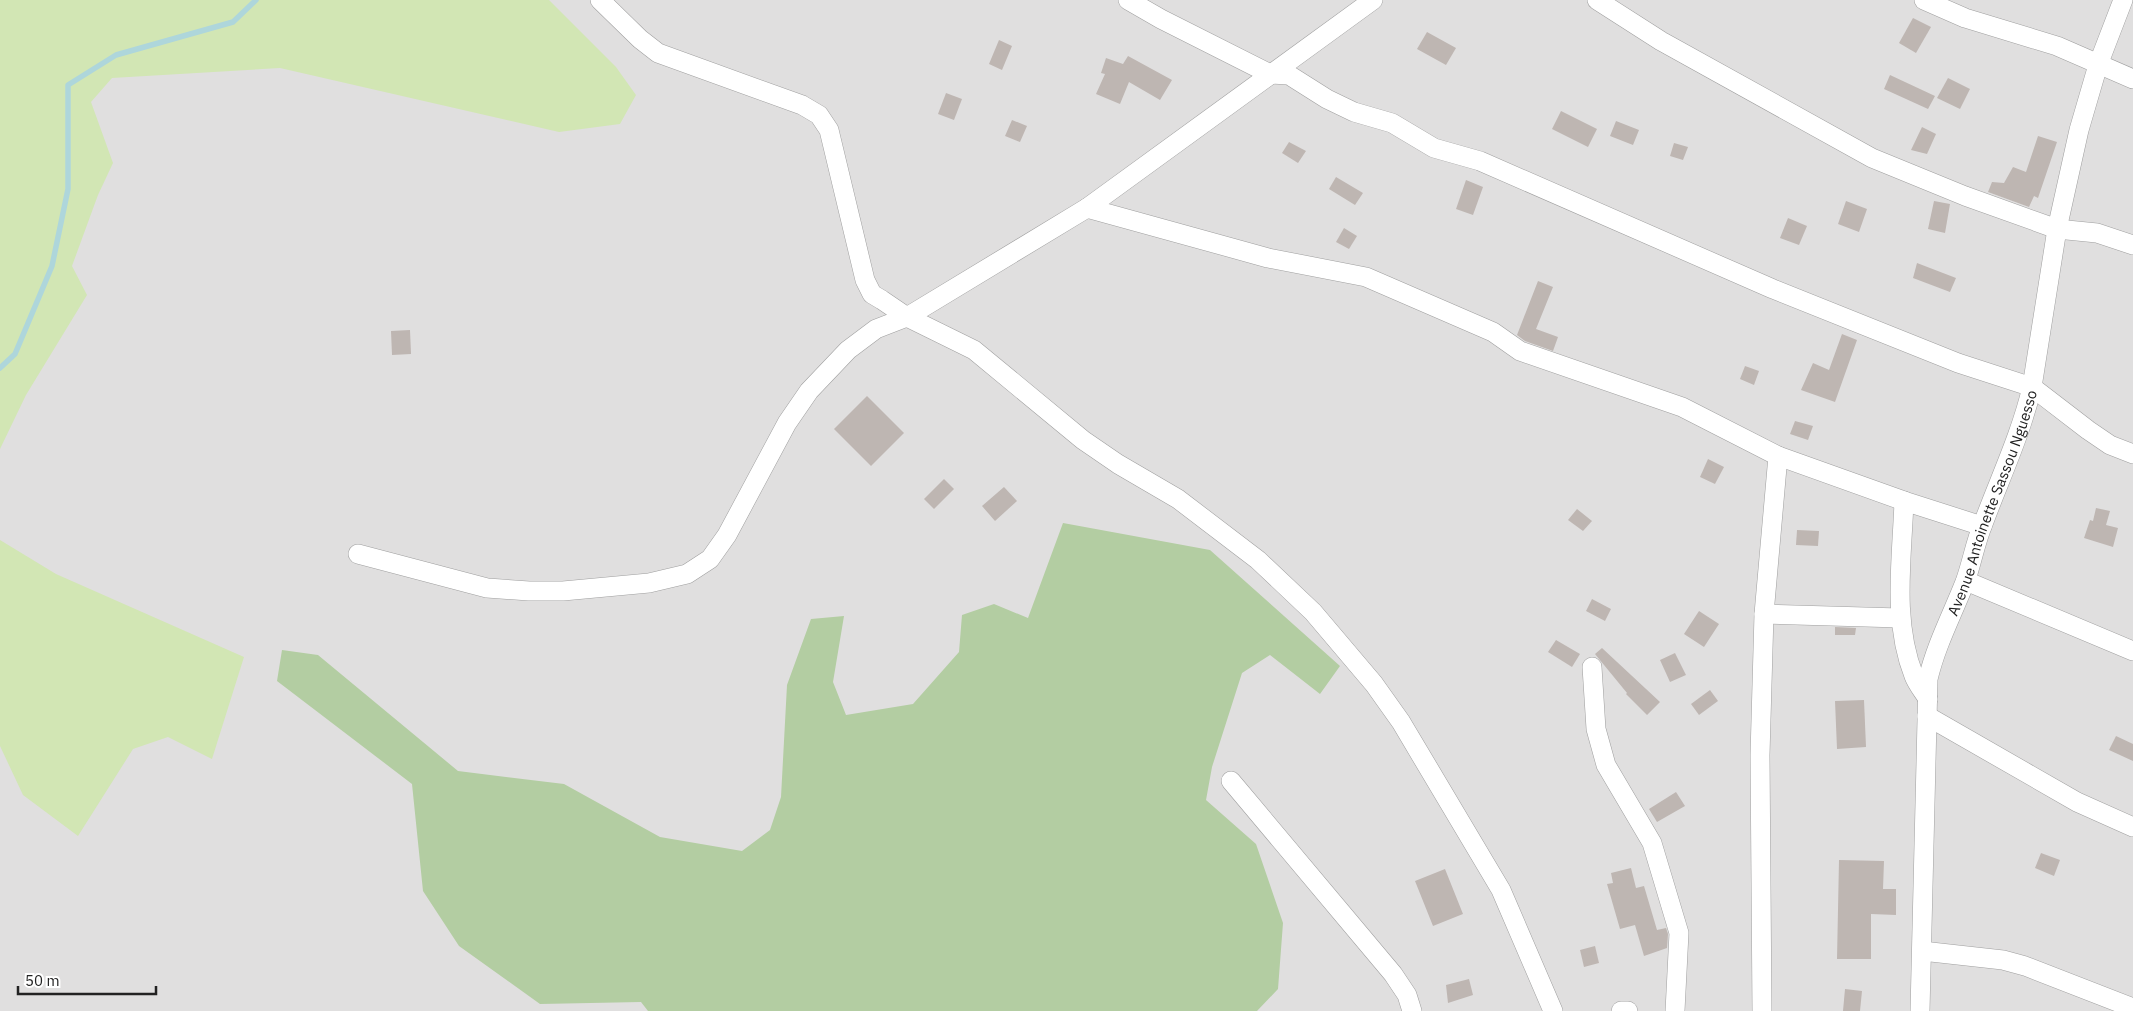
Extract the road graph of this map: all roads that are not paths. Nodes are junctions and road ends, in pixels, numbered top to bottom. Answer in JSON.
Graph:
{"nodes":[{"id":1,"x":600,"y":0,"type":"edge"},
{"id":2,"x":1128,"y":0,"type":"edge"},
{"id":3,"x":1373,"y":0,"type":"edge"},
{"id":4,"x":1598,"y":0,"type":"edge"},
{"id":5,"x":1924,"y":0,"type":"edge"},
{"id":6,"x":2122,"y":0,"type":"edge"},
{"id":7,"x":2098,"y":64,"type":"junction"},
{"id":8,"x":1270,"y":74,"type":"junction"},
{"id":9,"x":2133,"y":79,"type":"edge"},
{"id":10,"x":1087,"y":208,"type":"junction"},
{"id":11,"x":2056,"y":229,"type":"junction"},
{"id":12,"x":2133,"y":245,"type":"edge"},
{"id":13,"x":907,"y":317,"type":"junction"},
{"id":14,"x":2032,"y":387,"type":"junction"},
{"id":15,"x":2133,"y":454,"type":"edge"},
{"id":16,"x":1778,"y":456,"type":"junction"},
{"id":17,"x":1904,"y":501,"type":"junction"},
{"id":18,"x":1982,"y":526,"type":"junction"},
{"id":19,"x":358,"y":554,"type":"dead end"},
{"id":20,"x":1966,"y":581,"type":"junction"},
{"id":21,"x":1764,"y":614,"type":"junction"},
{"id":22,"x":1900,"y":618,"type":"junction"},
{"id":23,"x":2133,"y":651,"type":"edge"},
{"id":24,"x":1592,"y":667,"type":"dead end"},
{"id":25,"x":1927,"y":707,"type":"junction"},
{"id":26,"x":1231,"y":781,"type":"dead end"},
{"id":27,"x":2133,"y":827,"type":"edge"},
{"id":28,"x":1922,"y":951,"type":"junction"},
{"id":29,"x":2133,"y":1008,"type":"edge"},
{"id":30,"x":1412,"y":1011,"type":"edge"},
{"id":31,"x":1553,"y":1011,"type":"edge"},
{"id":32,"x":1621,"y":1011,"type":"edge"},
{"id":33,"x":1628,"y":1011,"type":"edge"},
{"id":34,"x":1675,"y":1011,"type":"edge"},
{"id":35,"x":1762,"y":1011,"type":"edge"},
{"id":36,"x":1920,"y":1011,"type":"edge"}],
"edges":[{"from":1,"to":13,"type":"street"},
{"from":2,"to":8,"type":"street"},
{"from":3,"to":8,"type":"street"},
{"from":4,"to":11,"type":"street"},
{"from":5,"to":7,"type":"street"},
{"from":6,"to":7,"type":"street","name":"Avenue Antoinette Sassou Nguesso"},
{"from":7,"to":9,"type":"street"},
{"from":7,"to":11,"type":"street","name":"Avenue Antoinette Sassou Nguesso"},
{"from":8,"to":10,"type":"street"},
{"from":8,"to":14,"type":"street"},
{"from":10,"to":13,"type":"street"},
{"from":10,"to":16,"type":"street"},
{"from":11,"to":12,"type":"street"},
{"from":11,"to":14,"type":"street","name":"Avenue Antoinette Sassou Nguesso"},
{"from":13,"to":19,"type":"street"},
{"from":13,"to":31,"type":"street"},
{"from":14,"to":15,"type":"street"},
{"from":14,"to":18,"type":"street","name":"Avenue Antoinette Sassou Nguesso"},
{"from":16,"to":17,"type":"street"},
{"from":16,"to":21,"type":"street"},
{"from":17,"to":18,"type":"street"},
{"from":17,"to":22,"type":"street"},
{"from":18,"to":20,"type":"street","name":"Avenue Antoinette Sassou Nguesso"},
{"from":20,"to":23,"type":"street"},
{"from":20,"to":25,"type":"street","name":"Avenue Antoinette Sassou Nguesso"},
{"from":21,"to":22,"type":"street"},
{"from":21,"to":35,"type":"street"},
{"from":22,"to":25,"type":"street"},
{"from":24,"to":34,"type":"street"},
{"from":25,"to":27,"type":"street"},
{"from":25,"to":28,"type":"street","name":"Avenue Antoinette Sassou Nguesso"},
{"from":26,"to":30,"type":"street"},
{"from":28,"to":29,"type":"street"},
{"from":28,"to":36,"type":"street","name":"Avenue Antoinette Sassou Nguesso"},
{"from":32,"to":33,"type":"street"}]}
